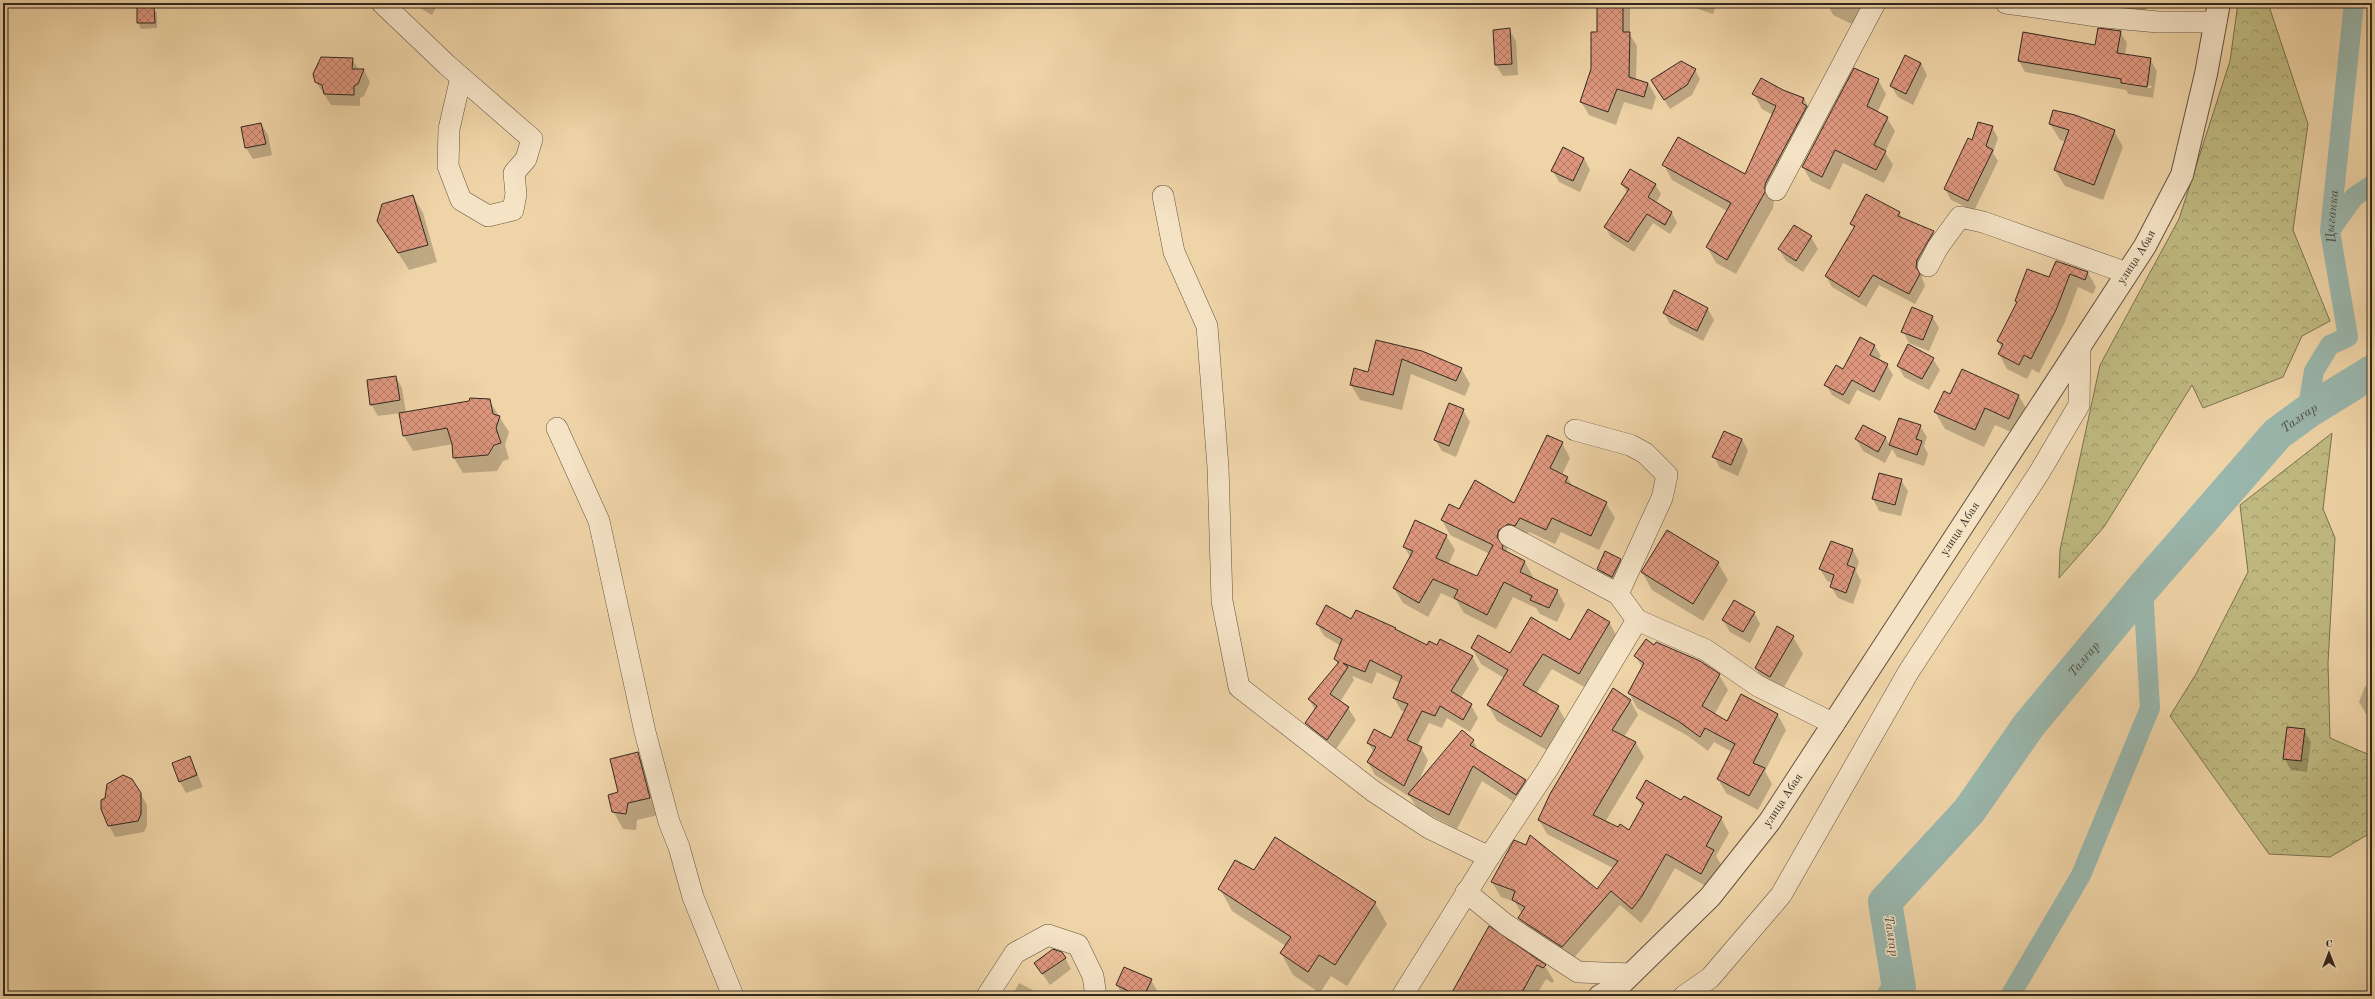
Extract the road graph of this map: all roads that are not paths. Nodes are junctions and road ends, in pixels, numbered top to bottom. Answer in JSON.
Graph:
{"nodes":[{"id":1,"x":382,"y":3,"type":"edge"},
{"id":2,"x":1875,"y":3,"type":"edge"},
{"id":3,"x":2006,"y":3,"type":"edge"},
{"id":4,"x":2218,"y":13,"type":"edge"},
{"id":5,"x":461,"y":77,"type":"junction"},
{"id":6,"x":1776,"y":190,"type":"dead end"},
{"id":7,"x":1163,"y":196,"type":"dead end"},
{"id":8,"x":1928,"y":266,"type":"dead end"},
{"id":9,"x":2128,"y":273,"type":"junction"},
{"id":10,"x":2080,"y":345,"type":"junction"},
{"id":11,"x":557,"y":428,"type":"dead end"},
{"id":12,"x":1575,"y":430,"type":"dead end"},
{"id":13,"x":1509,"y":536,"type":"dead end"},
{"id":14,"x":1618,"y":594,"type":"junction"},
{"id":15,"x":1637,"y":620,"type":"junction"},
{"id":16,"x":1834,"y":724,"type":"junction"},
{"id":17,"x":1489,"y":857,"type":"junction"},
{"id":18,"x":1466,"y":892,"type":"junction"},
{"id":19,"x":1631,"y":974,"type":"junction"},
{"id":20,"x":733,"y":996,"type":"edge"},
{"id":21,"x":987,"y":996,"type":"edge"},
{"id":22,"x":1096,"y":996,"type":"edge"},
{"id":23,"x":1402,"y":996,"type":"edge"},
{"id":24,"x":1600,"y":996,"type":"edge"},
{"id":25,"x":1684,"y":996,"type":"edge"}],
"edges":[{"from":1,"to":5,"type":"street"},
{"from":2,"to":6,"type":"street"},
{"from":3,"to":4,"type":"street"},
{"from":4,"to":9,"type":"street","name":"улица Абая"},
{"from":5,"to":5,"type":"street"},
{"from":7,"to":17,"type":"street"},
{"from":8,"to":9,"type":"street"},
{"from":9,"to":10,"type":"street","name":"улица Абая"},
{"from":10,"to":16,"type":"street","name":"улица Абая"},
{"from":10,"to":25,"type":"street"},
{"from":11,"to":20,"type":"street"},
{"from":12,"to":14,"type":"street"},
{"from":13,"to":14,"type":"street"},
{"from":14,"to":15,"type":"street"},
{"from":15,"to":16,"type":"street"},
{"from":15,"to":17,"type":"street"},
{"from":16,"to":19,"type":"street","name":"улица Абая"},
{"from":17,"to":18,"type":"street"},
{"from":18,"to":19,"type":"street"},
{"from":18,"to":23,"type":"street"},
{"from":19,"to":24,"type":"street","name":"улица Абая"},
{"from":21,"to":22,"type":"street"}]}
